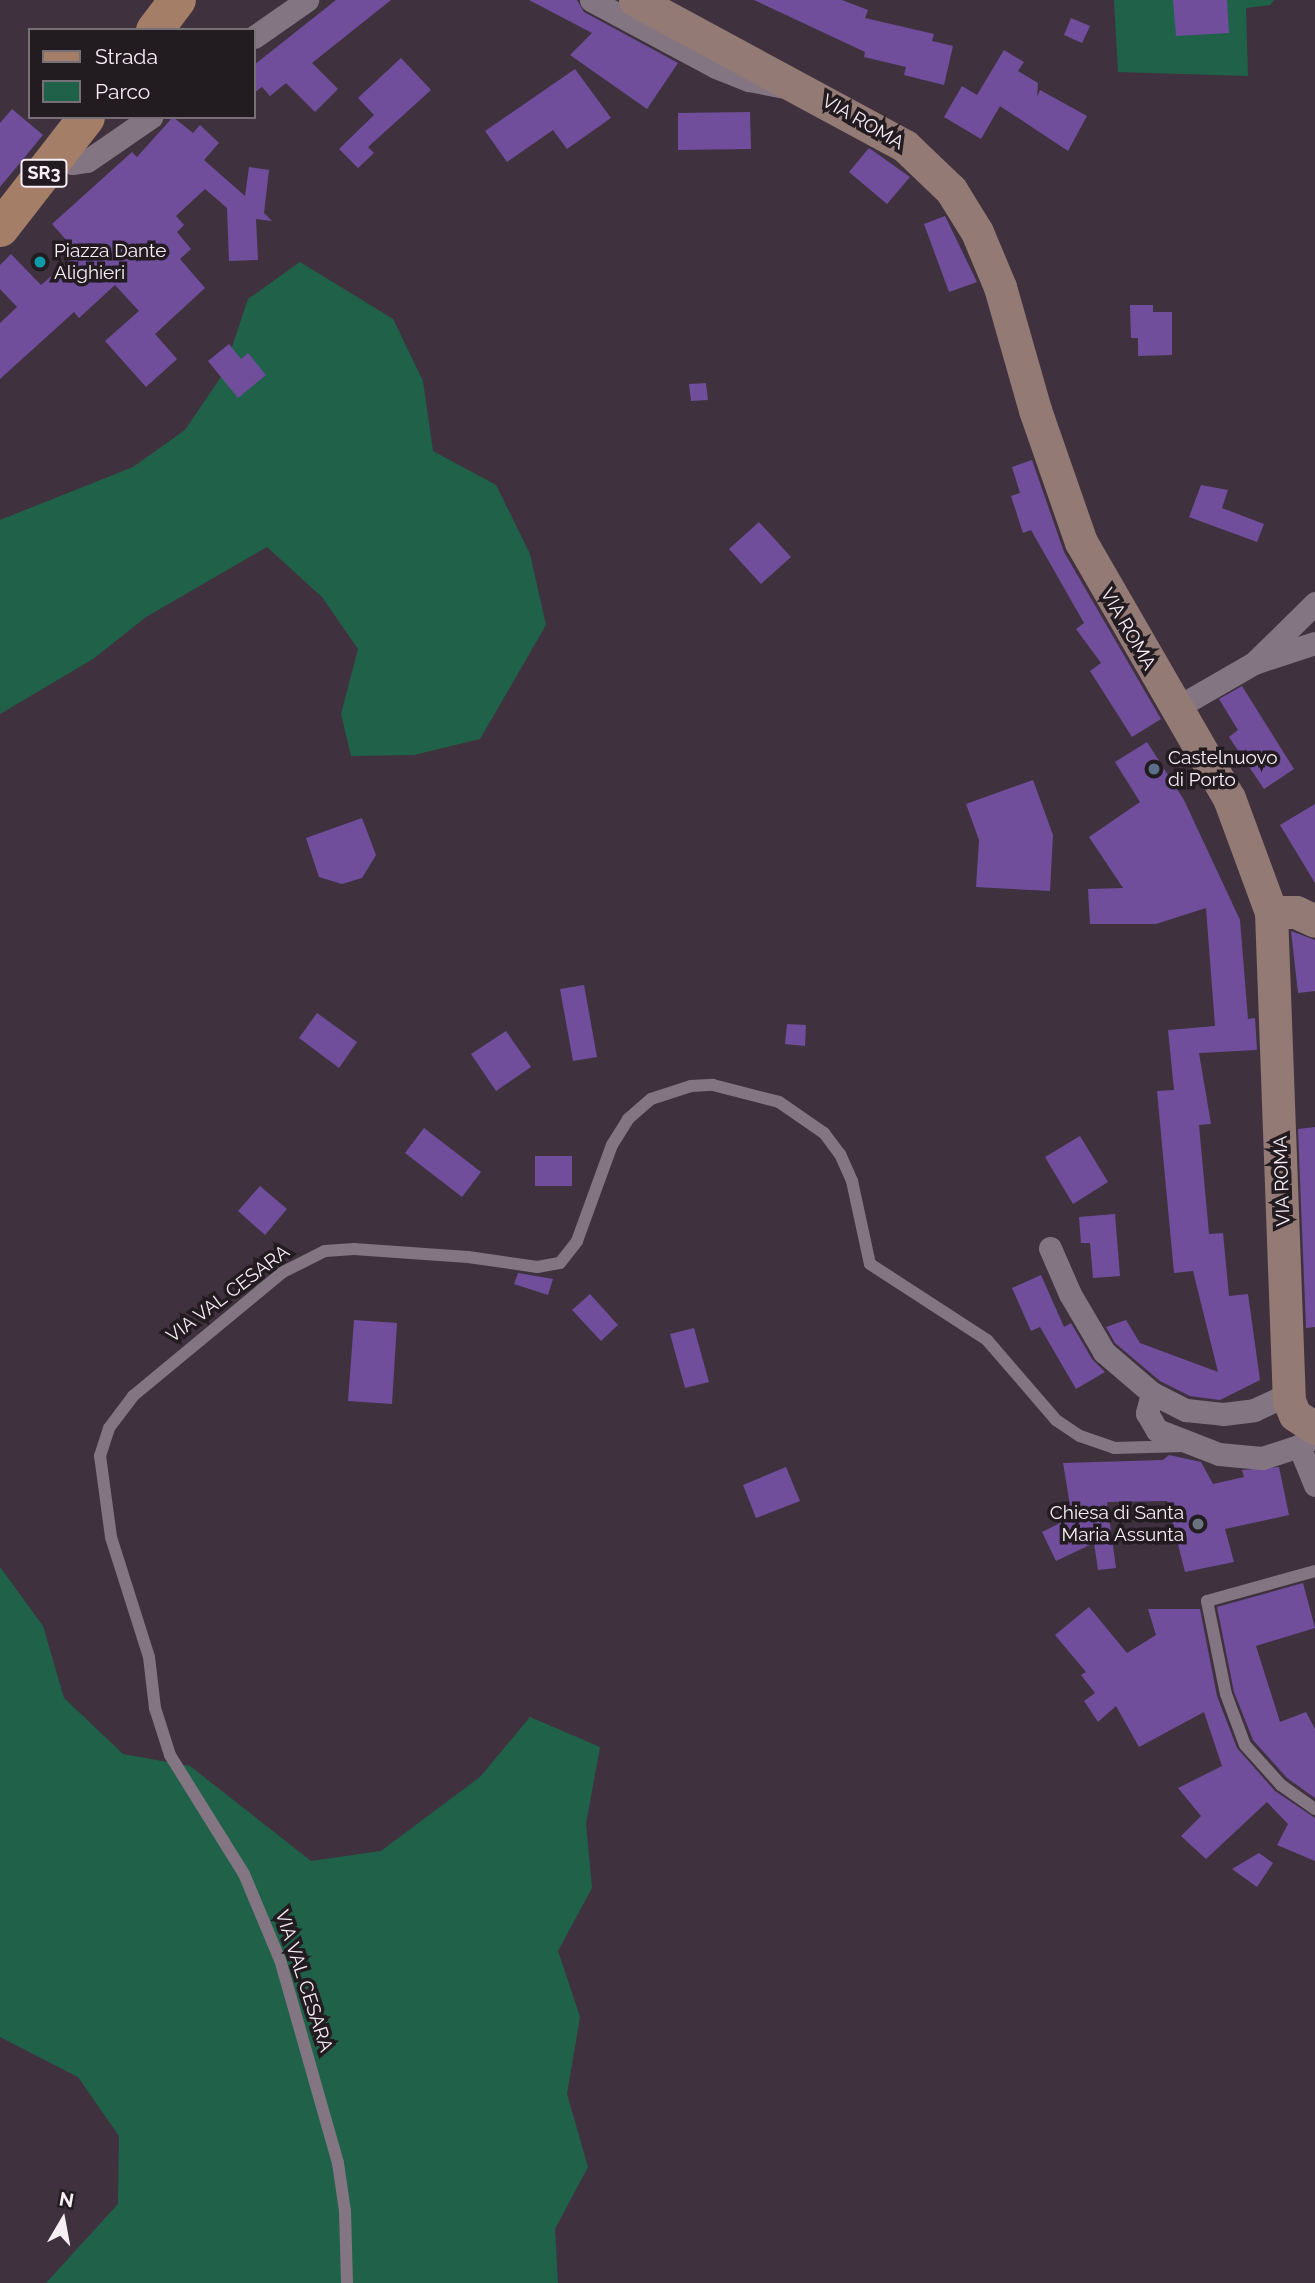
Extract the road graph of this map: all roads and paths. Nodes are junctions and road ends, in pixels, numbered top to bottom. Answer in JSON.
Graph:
{"nodes":[{"id":1,"x":177,"y":0,"type":"edge"},
{"id":2,"x":307,"y":0,"type":"edge"},
{"id":3,"x":591,"y":0,"type":"edge"},
{"id":4,"x":635,"y":0,"type":"edge"},
{"id":5,"x":156,"y":28,"type":"edge"},
{"id":6,"x":256,"y":36,"type":"edge"},
{"id":7,"x":801,"y":87,"type":"junction"},
{"id":8,"x":84,"y":119,"type":"edge"},
{"id":9,"x":148,"y":119,"type":"edge"},
{"id":10,"x":57,"y":155,"type":"junction"},
{"id":11,"x":0,"y":228,"type":"edge"},
{"id":12,"x":1315,"y":603,"type":"edge"},
{"id":13,"x":1315,"y":643,"type":"edge"},
{"id":14,"x":1254,"y":663,"type":"junction"},
{"id":15,"x":1176,"y":708,"type":"junction"},
{"id":16,"x":1272,"y":912,"type":"junction"},
{"id":17,"x":1315,"y":921,"type":"edge"},
{"id":18,"x":1050,"y":1248,"type":"dead end"},
{"id":19,"x":1152,"y":1393,"type":"junction"},
{"id":20,"x":1289,"y":1394,"type":"junction"},
{"id":21,"x":1310,"y":1437,"type":"edge"},
{"id":22,"x":1191,"y":1446,"type":"junction"},
{"id":23,"x":1315,"y":1485,"type":"edge"},
{"id":24,"x":1315,"y":1571,"type":"edge"},
{"id":25,"x":1315,"y":1809,"type":"edge"},
{"id":26,"x":347,"y":2283,"type":"edge"}],
"edges":[{"from":1,"to":5,"type":"main road"},
{"from":2,"to":6,"type":"street"},
{"from":3,"to":7,"type":"street"},
{"from":4,"to":7,"type":"main road","name":"VIA ROMA"},
{"from":7,"to":15,"type":"main road","name":"VIA ROMA"},
{"from":8,"to":10,"type":"main road","number":"SR3"},
{"from":9,"to":10,"type":"street"},
{"from":10,"to":11,"type":"main road","number":"SR3"},
{"from":12,"to":14,"type":"street"},
{"from":13,"to":14,"type":"street"},
{"from":14,"to":15,"type":"street"},
{"from":15,"to":16,"type":"main road","name":"VIA ROMA"},
{"from":16,"to":17,"type":"main road"},
{"from":16,"to":20,"type":"main road","name":"VIA ROMA"},
{"from":18,"to":19,"type":"street"},
{"from":19,"to":20,"type":"street"},
{"from":19,"to":22,"type":"street"},
{"from":20,"to":21,"type":"main road","name":"VIA ROMA"},
{"from":21,"to":22,"type":"street"},
{"from":21,"to":23,"type":"street"},
{"from":22,"to":26,"type":"lane","name":"VIA VAL CESARA"},
{"from":24,"to":25,"type":"lane"}]}
